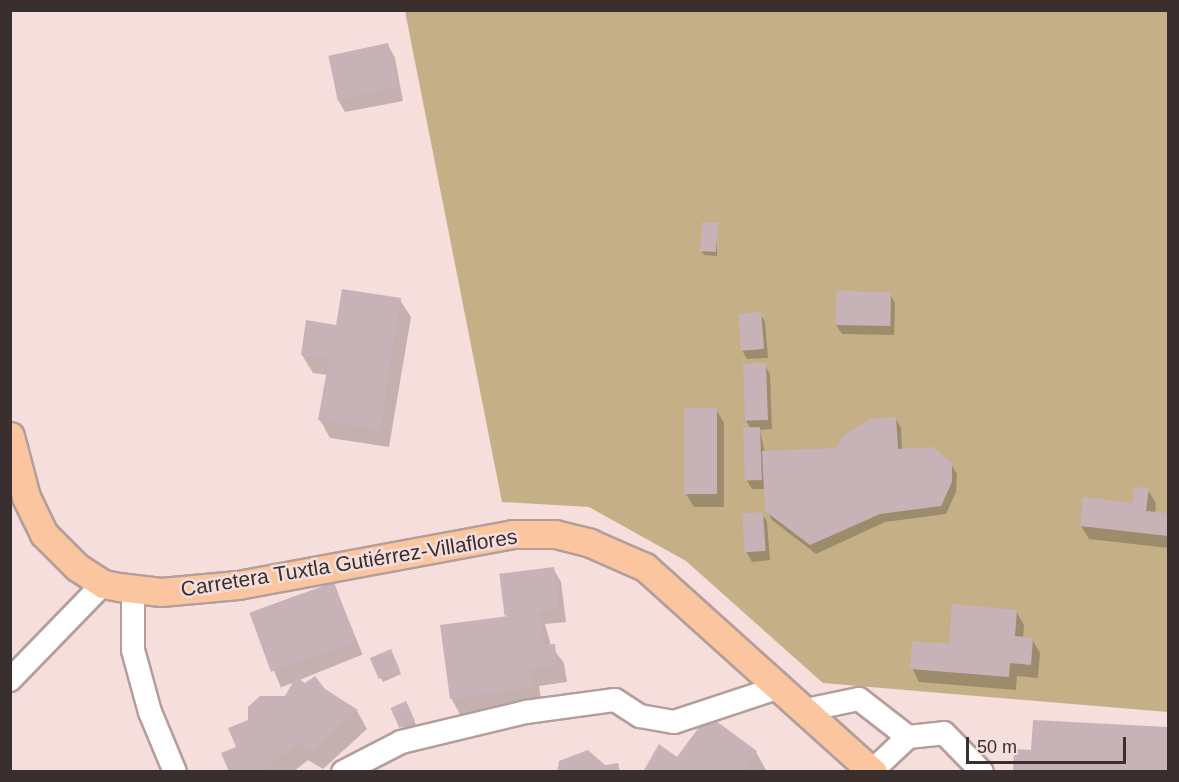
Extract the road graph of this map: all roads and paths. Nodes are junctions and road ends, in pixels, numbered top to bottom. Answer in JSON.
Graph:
{"nodes":[{"id":1,"x":10,"y":436,"type":"edge"},
{"id":2,"x":103,"y":584,"type":"junction"},
{"id":3,"x":133,"y":589,"type":"junction"},
{"id":4,"x":10,"y":680,"type":"edge"},
{"id":5,"x":780,"y":687,"type":"junction"},
{"id":6,"x":806,"y":710,"type":"junction"},
{"id":7,"x":908,"y":737,"type":"junction"},
{"id":8,"x":176,"y":771,"type":"edge"},
{"id":9,"x":343,"y":771,"type":"edge"},
{"id":10,"x":873,"y":771,"type":"edge"},
{"id":11,"x":982,"y":771,"type":"edge"}],
"edges":[{"from":1,"to":2,"type":"main road","name":"Carretera Tuxtla Gutiérrez-Villaflores"},
{"from":2,"to":3,"type":"main road","name":"Carretera Tuxtla Gutiérrez-Villaflores"},
{"from":2,"to":4,"type":"street"},
{"from":3,"to":5,"type":"main road","name":"Carretera Tuxtla Gutiérrez-Villaflores"},
{"from":3,"to":8,"type":"street"},
{"from":5,"to":6,"type":"main road","name":"Carretera Tuxtla Gutiérrez-Villaflores"},
{"from":5,"to":9,"type":"street"},
{"from":6,"to":7,"type":"street"},
{"from":6,"to":10,"type":"main road","name":"Carretera Tuxtla Gutiérrez-Villaflores"},
{"from":7,"to":10,"type":"street"},
{"from":7,"to":11,"type":"street"}]}
